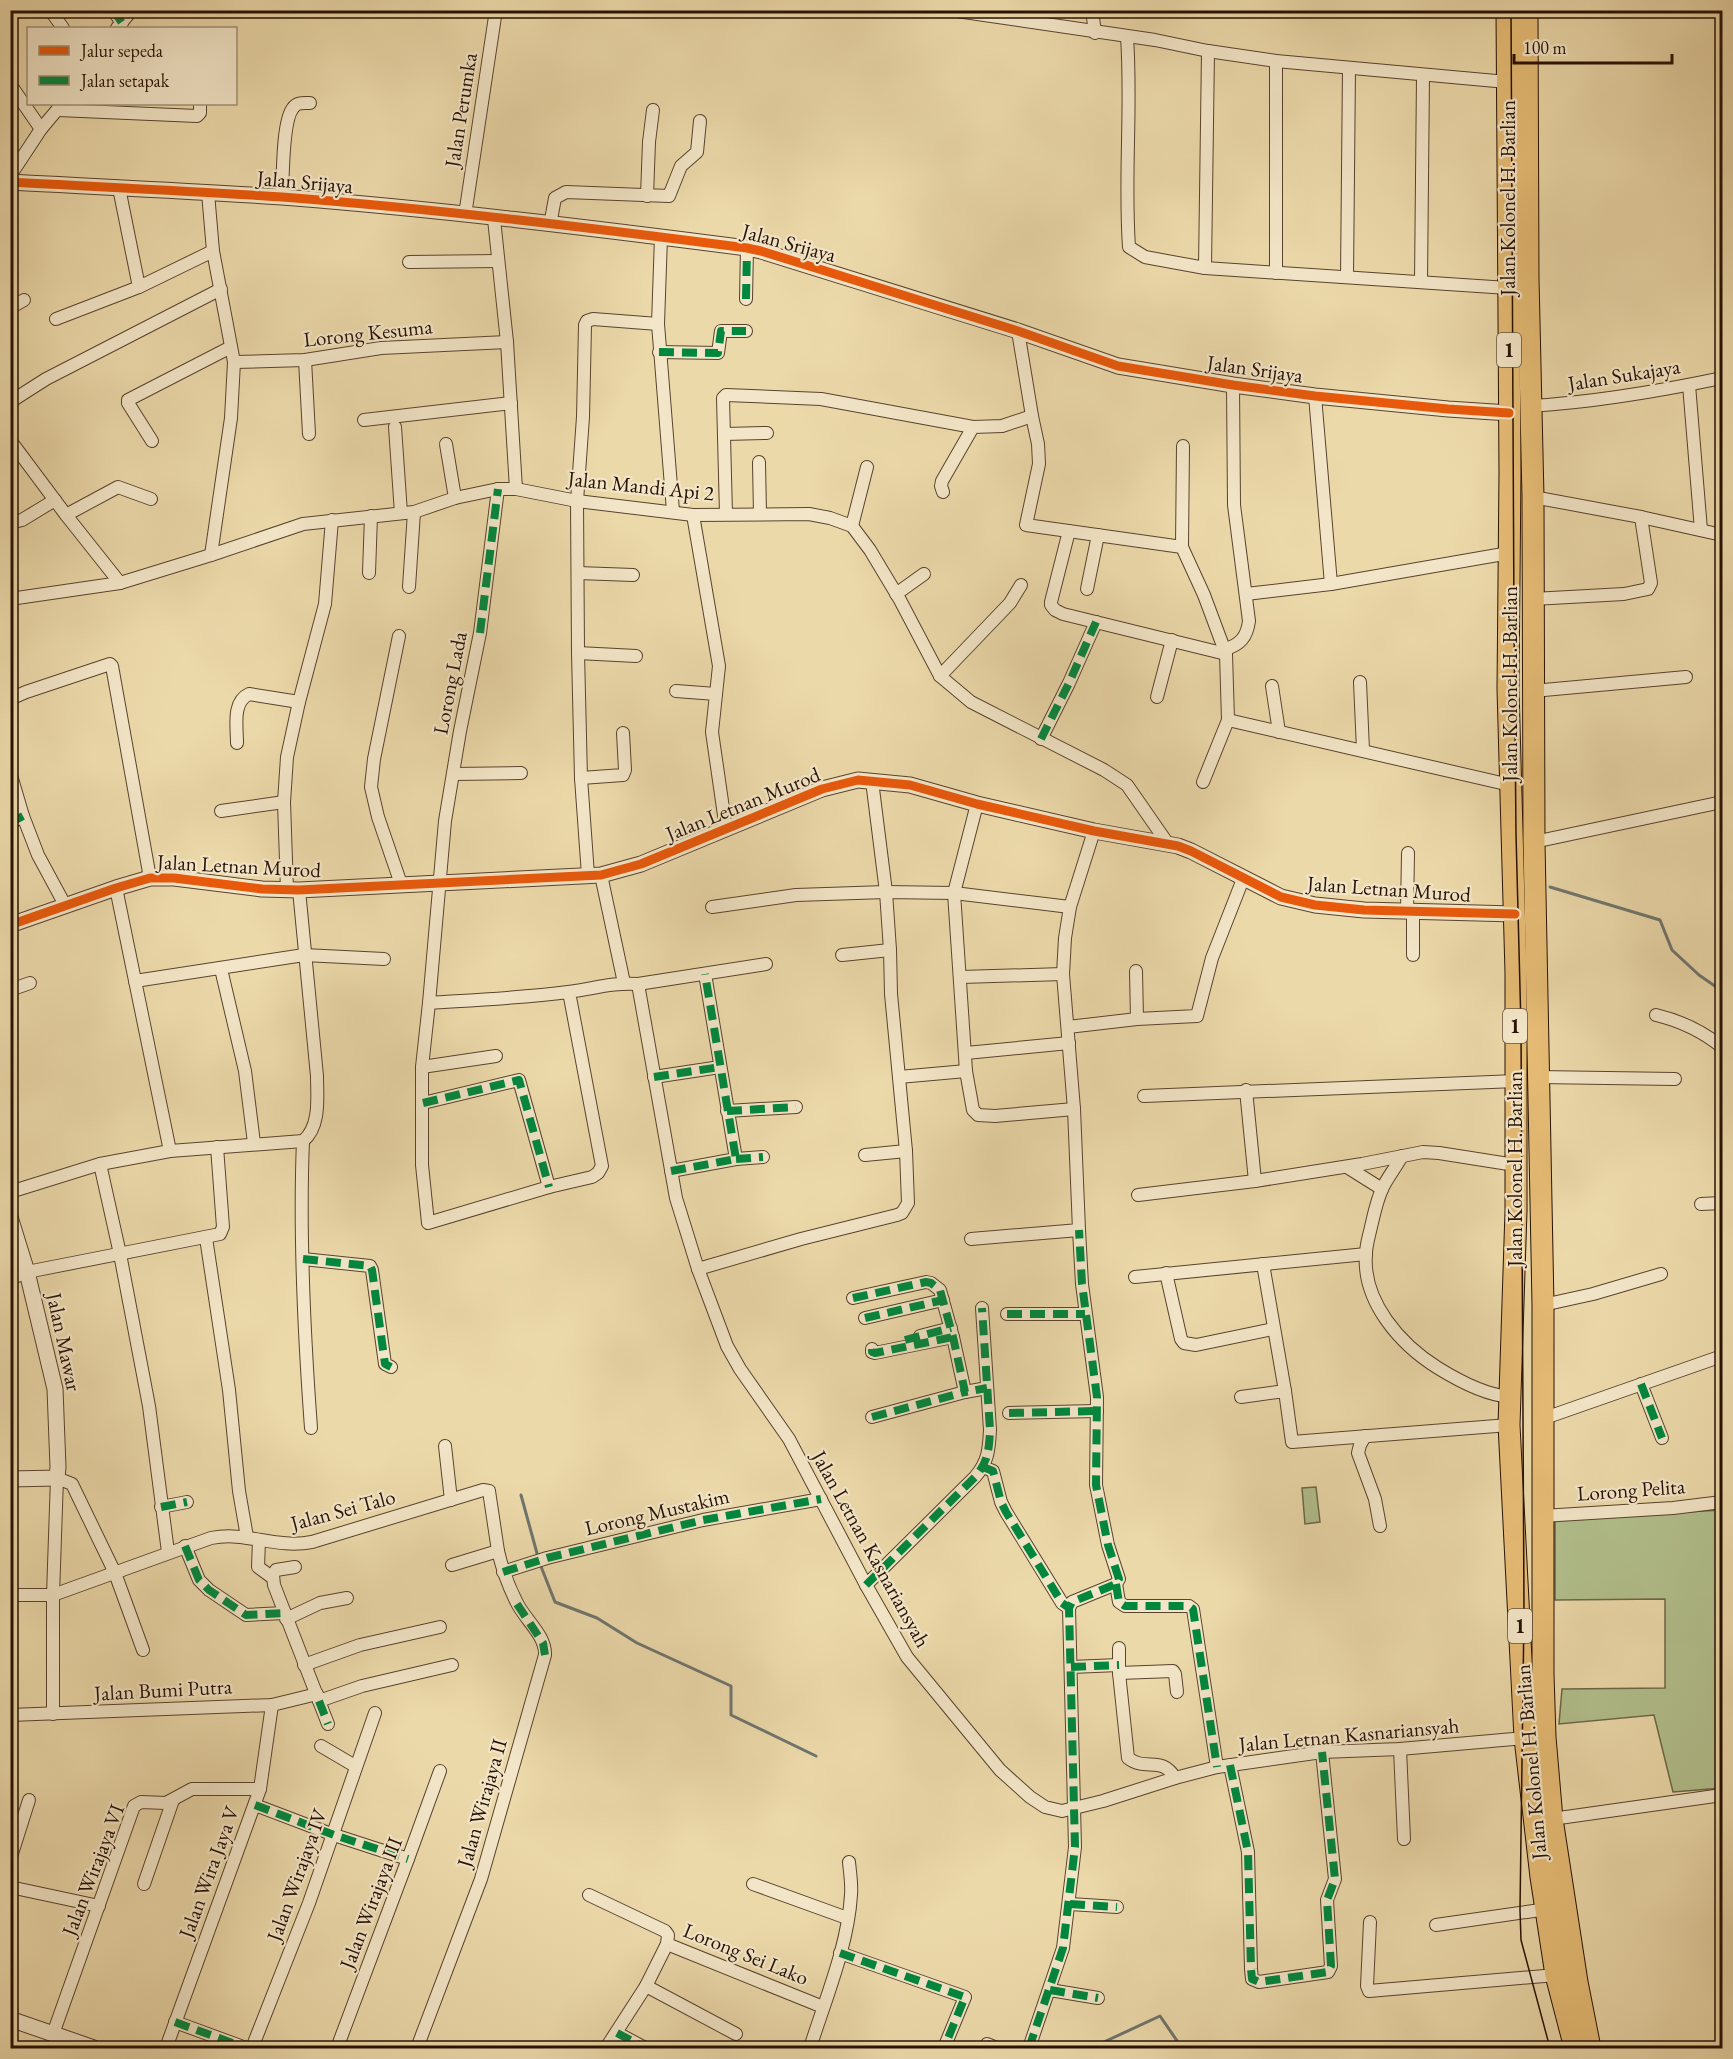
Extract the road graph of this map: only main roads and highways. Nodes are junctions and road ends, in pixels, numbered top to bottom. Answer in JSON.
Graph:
{"nodes":[{"id":1,"x":1517,"y":16,"type":"edge"},
{"id":2,"x":1516,"y":1211,"type":"junction"},
{"id":3,"x":1541,"y":1212,"type":"junction"},
{"id":4,"x":1563,"y":1979,"type":"junction"},
{"id":5,"x":1577,"y":2043,"type":"edge"},
{"id":6,"x":1604,"y":2049,"type":"edge"}],
"edges":[{"from":1,"to":2,"type":"highway","name":"Jalan Kolonel H. Barlian","number":"1"},
{"from":1,"to":3,"type":"highway","name":"Jalan Kolonel H. Barlian","number":"1"},
{"from":2,"to":3,"type":"highway"},
{"from":2,"to":4,"type":"highway","name":"Jalan Kolonel H. Barlian","number":"1"},
{"from":3,"to":4,"type":"highway","name":"Jalan Kolonel H. Barlian","number":"1"},
{"from":4,"to":5,"type":"highway","name":"Jalan Kolonel H. Barlian","number":"1"},
{"from":4,"to":6,"type":"highway"}]}
